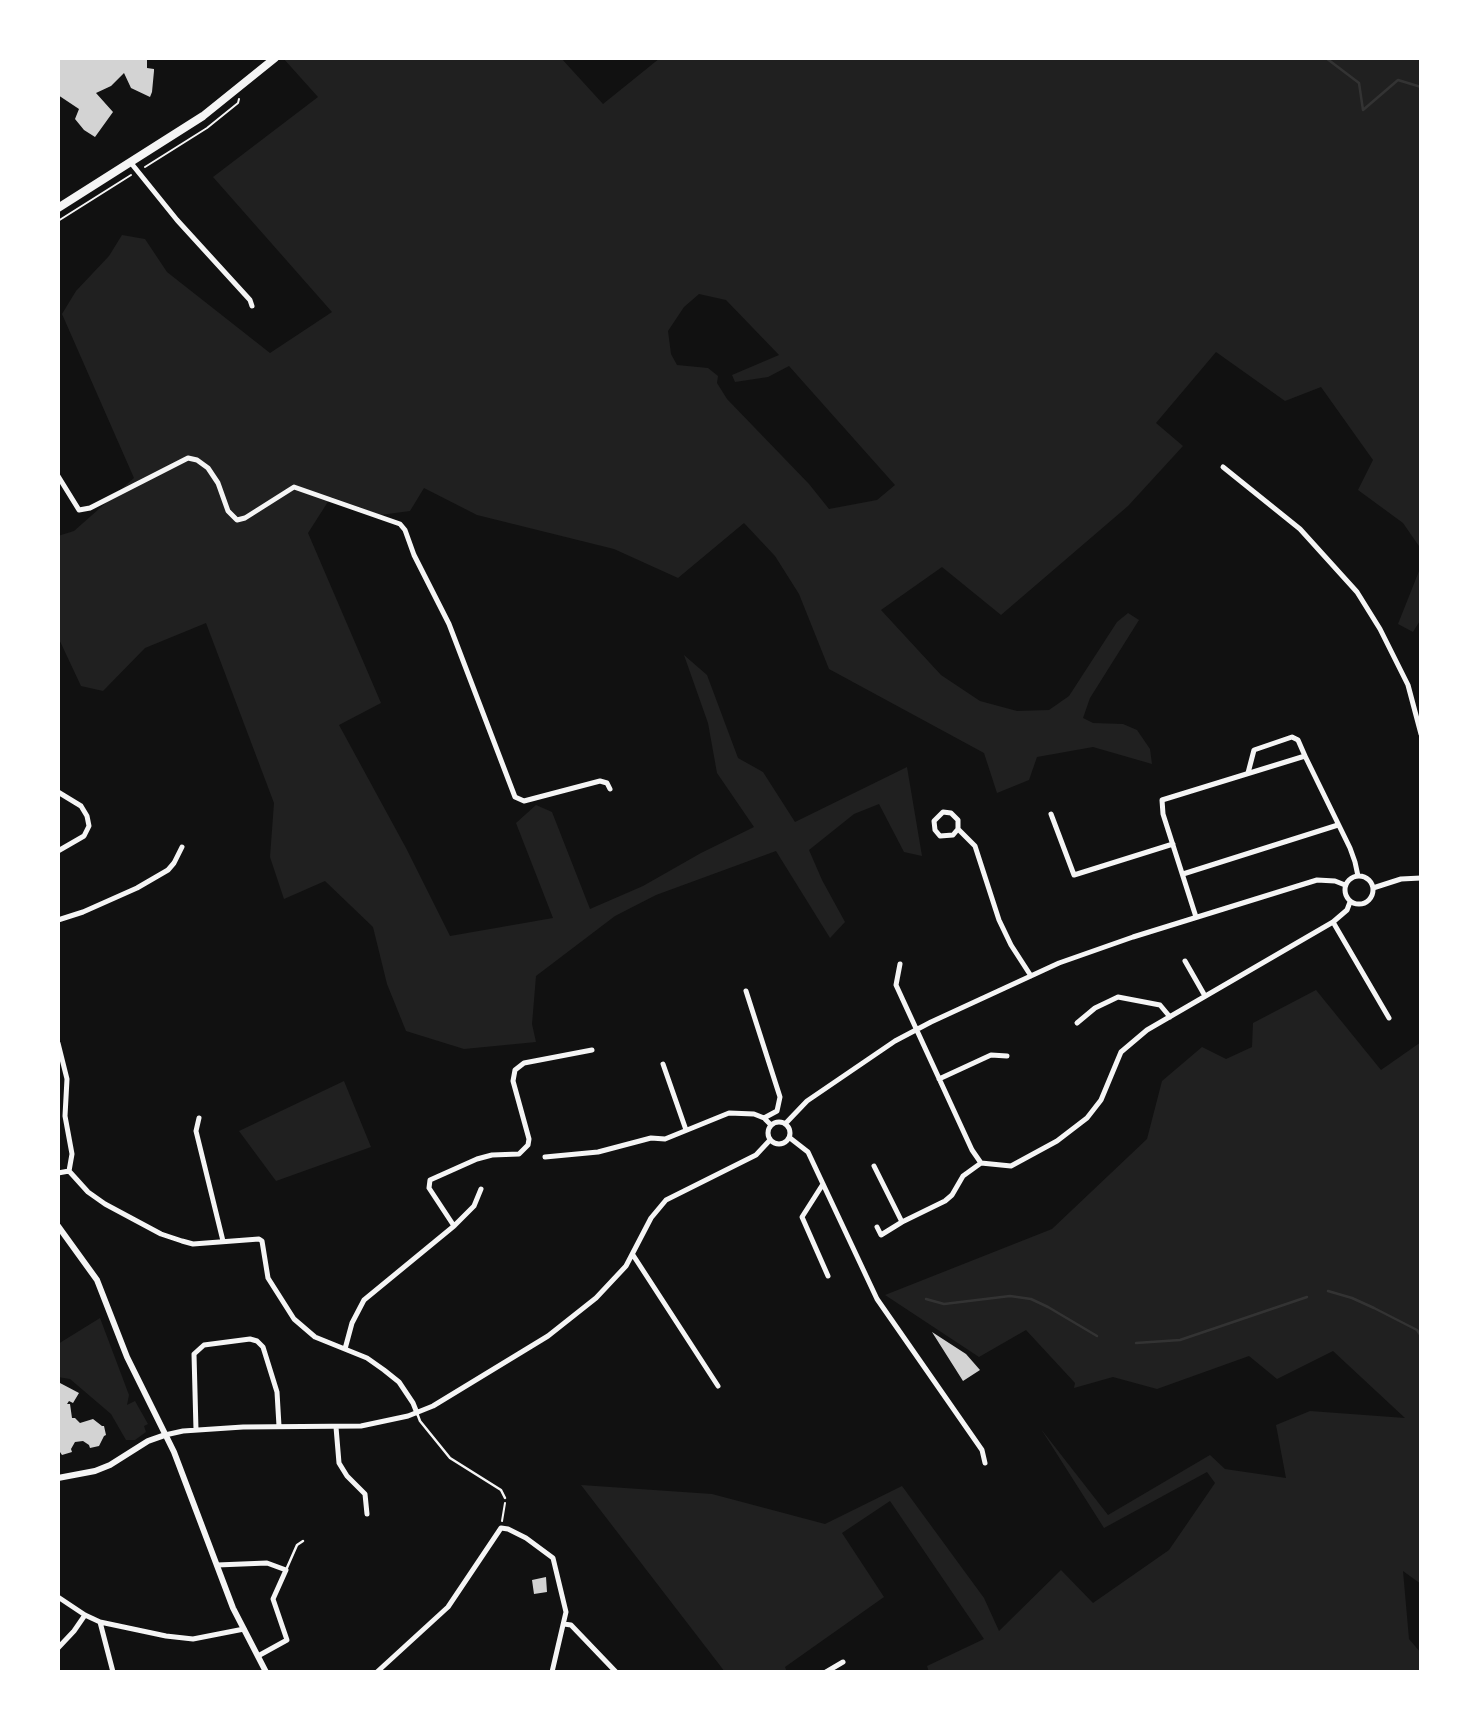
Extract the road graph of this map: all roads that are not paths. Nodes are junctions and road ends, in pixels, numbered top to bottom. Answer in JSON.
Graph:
{"nodes":[{"id":1,"x":275,"y":58,"type":"edge"},
{"id":2,"x":131,"y":163,"type":"junction"},
{"id":3,"x":58,"y":208,"type":"edge"},
{"id":4,"x":252,"y":306,"type":"dead end"},
{"id":5,"x":1223,"y":467,"type":"dead end"},
{"id":6,"x":58,"y":476,"type":"edge"},
{"id":7,"x":1421,"y":734,"type":"edge"},
{"id":8,"x":1305,"y":756,"type":"junction"},
{"id":9,"x":1248,"y":773,"type":"junction"},
{"id":10,"x":610,"y":789,"type":"dead end"},
{"id":11,"x":58,"y":792,"type":"edge"},
{"id":12,"x":1051,"y":814,"type":"dead end"},
{"id":13,"x":1338,"y":824,"type":"junction"},
{"id":14,"x":958,"y":829,"type":"junction"},
{"id":15,"x":1172,"y":844,"type":"junction"},
{"id":16,"x":182,"y":847,"type":"dead end"},
{"id":17,"x":58,"y":851,"type":"edge"},
{"id":18,"x":1183,"y":874,"type":"junction"},
{"id":19,"x":1358,"y":876,"type":"junction"},
{"id":20,"x":1421,"y":878,"type":"edge"},
{"id":21,"x":1345,"y":886,"type":"junction"},
{"id":22,"x":1373,"y":888,"type":"junction"},
{"id":23,"x":1350,"y":901,"type":"junction"},
{"id":24,"x":1196,"y":917,"type":"junction"},
{"id":25,"x":58,"y":920,"type":"edge"},
{"id":26,"x":1333,"y":922,"type":"junction"},
{"id":27,"x":1185,"y":961,"type":"dead end"},
{"id":28,"x":900,"y":964,"type":"dead end"},
{"id":29,"x":1031,"y":976,"type":"junction"},
{"id":30,"x":746,"y":991,"type":"dead end"},
{"id":31,"x":1205,"y":996,"type":"junction"},
{"id":32,"x":1170,"y":1017,"type":"junction"},
{"id":33,"x":1389,"y":1018,"type":"dead end"},
{"id":34,"x":1077,"y":1023,"type":"dead end"},
{"id":35,"x":917,"y":1029,"type":"junction"},
{"id":36,"x":58,"y":1043,"type":"edge"},
{"id":37,"x":592,"y":1050,"type":"dead end"},
{"id":38,"x":1007,"y":1056,"type":"dead end"},
{"id":39,"x":663,"y":1064,"type":"dead end"},
{"id":40,"x":939,"y":1079,"type":"junction"},
{"id":41,"x":200,"y":1118,"type":"dead end"},
{"id":42,"x":764,"y":1118,"type":"junction"},
{"id":43,"x":786,"y":1123,"type":"junction"},
{"id":44,"x":771,"y":1125,"type":"junction"},
{"id":45,"x":686,"y":1130,"type":"junction"},
{"id":46,"x":790,"y":1138,"type":"junction"},
{"id":47,"x":770,"y":1140,"type":"junction"},
{"id":48,"x":545,"y":1157,"type":"dead end"},
{"id":49,"x":981,"y":1163,"type":"junction"},
{"id":50,"x":874,"y":1166,"type":"dead end"},
{"id":51,"x":69,"y":1171,"type":"junction"},
{"id":52,"x":58,"y":1173,"type":"edge"},
{"id":53,"x":822,"y":1184,"type":"junction"},
{"id":54,"x":481,"y":1189,"type":"dead end"},
{"id":55,"x":902,"y":1222,"type":"junction"},
{"id":56,"x":58,"y":1226,"type":"edge"},
{"id":57,"x":454,"y":1226,"type":"junction"},
{"id":58,"x":877,"y":1227,"type":"dead end"},
{"id":59,"x":223,"y":1241,"type":"junction"},
{"id":60,"x":633,"y":1255,"type":"junction"},
{"id":61,"x":828,"y":1276,"type":"dead end"},
{"id":62,"x":345,"y":1349,"type":"junction"},
{"id":63,"x":718,"y":1386,"type":"dead end"},
{"id":64,"x":417,"y":1413,"type":"junction"},
{"id":65,"x":279,"y":1426,"type":"junction"},
{"id":66,"x":337,"y":1427,"type":"junction"},
{"id":67,"x":196,"y":1430,"type":"junction"},
{"id":68,"x":165,"y":1435,"type":"junction"},
{"id":69,"x":985,"y":1463,"type":"dead end"},
{"id":70,"x":58,"y":1478,"type":"edge"},
{"id":71,"x":505,"y":1498,"type":"road end"},
{"id":72,"x":368,"y":1514,"type":"dead end"},
{"id":73,"x":303,"y":1541,"type":"dead end"},
{"id":74,"x":217,"y":1565,"type":"junction"},
{"id":75,"x":286,"y":1570,"type":"junction"},
{"id":76,"x":58,"y":1597,"type":"edge"},
{"id":77,"x":85,"y":1615,"type":"junction"},
{"id":78,"x":100,"y":1622,"type":"junction"},
{"id":79,"x":564,"y":1624,"type":"junction"},
{"id":80,"x":244,"y":1629,"type":"junction"},
{"id":81,"x":58,"y":1648,"type":"edge"},
{"id":82,"x":258,"y":1656,"type":"junction"},
{"id":83,"x":843,"y":1662,"type":"dead end"},
{"id":84,"x":113,"y":1672,"type":"edge"},
{"id":85,"x":266,"y":1672,"type":"edge"},
{"id":86,"x":377,"y":1672,"type":"edge"},
{"id":87,"x":552,"y":1672,"type":"edge"},
{"id":88,"x":616,"y":1672,"type":"edge"},
{"id":89,"x":827,"y":1672,"type":"edge"}],
"edges":[{"from":1,"to":2,"type":"main road"},
{"from":2,"to":3,"type":"main road"},
{"from":2,"to":4,"type":"street"},
{"from":5,"to":7,"type":"street"},
{"from":6,"to":10,"type":"street"},
{"from":8,"to":9,"type":"street"},
{"from":8,"to":9,"type":"street"},
{"from":8,"to":13,"type":"street"},
{"from":9,"to":15,"type":"street"},
{"from":11,"to":17,"type":"street"},
{"from":12,"to":15,"type":"street"},
{"from":13,"to":18,"type":"street"},
{"from":13,"to":19,"type":"street"},
{"from":14,"to":14,"type":"street"},
{"from":14,"to":29,"type":"street"},
{"from":15,"to":18,"type":"street"},
{"from":16,"to":25,"type":"street"},
{"from":18,"to":24,"type":"street"},
{"from":19,"to":21,"type":"street"},
{"from":19,"to":22,"type":"street"},
{"from":20,"to":22,"type":"street"},
{"from":21,"to":23,"type":"street"},
{"from":21,"to":24,"type":"street"},
{"from":22,"to":23,"type":"street"},
{"from":23,"to":26,"type":"street"},
{"from":24,"to":29,"type":"street"},
{"from":26,"to":31,"type":"street"},
{"from":26,"to":33,"type":"street"},
{"from":27,"to":31,"type":"street"},
{"from":28,"to":35,"type":"street"},
{"from":29,"to":35,"type":"street"},
{"from":30,"to":42,"type":"street"},
{"from":31,"to":32,"type":"street"},
{"from":32,"to":34,"type":"street"},
{"from":32,"to":49,"type":"street"},
{"from":35,"to":40,"type":"street"},
{"from":35,"to":43,"type":"street"},
{"from":36,"to":51,"type":"street"},
{"from":37,"to":57,"type":"street"},
{"from":38,"to":40,"type":"street"},
{"from":39,"to":45,"type":"street"},
{"from":40,"to":49,"type":"street"},
{"from":41,"to":59,"type":"street"},
{"from":42,"to":44,"type":"street"},
{"from":42,"to":45,"type":"street"},
{"from":43,"to":44,"type":"street"},
{"from":43,"to":46,"type":"street"},
{"from":44,"to":47,"type":"street"},
{"from":45,"to":48,"type":"street"},
{"from":46,"to":47,"type":"street"},
{"from":46,"to":53,"type":"street"},
{"from":47,"to":60,"type":"street"},
{"from":49,"to":55,"type":"street"},
{"from":50,"to":55,"type":"street"},
{"from":51,"to":52,"type":"street"},
{"from":51,"to":59,"type":"street"},
{"from":53,"to":61,"type":"street"},
{"from":53,"to":69,"type":"street"},
{"from":54,"to":57,"type":"street"},
{"from":55,"to":58,"type":"street"},
{"from":56,"to":68,"type":"street"},
{"from":57,"to":62,"type":"street"},
{"from":59,"to":62,"type":"street"},
{"from":60,"to":63,"type":"street"},
{"from":60,"to":64,"type":"street"},
{"from":62,"to":64,"type":"street"},
{"from":64,"to":66,"type":"street"},
{"from":64,"to":71,"type":"lane"},
{"from":65,"to":66,"type":"street"},
{"from":65,"to":67,"type":"street"},
{"from":65,"to":67,"type":"street"},
{"from":66,"to":72,"type":"street"},
{"from":67,"to":68,"type":"street"},
{"from":68,"to":70,"type":"street"},
{"from":68,"to":74,"type":"street"},
{"from":73,"to":75,"type":"lane"},
{"from":74,"to":75,"type":"street"},
{"from":74,"to":80,"type":"street"},
{"from":75,"to":82,"type":"street"},
{"from":76,"to":77,"type":"street"},
{"from":77,"to":78,"type":"street"},
{"from":77,"to":81,"type":"street"},
{"from":78,"to":80,"type":"street"},
{"from":78,"to":84,"type":"street"},
{"from":79,"to":86,"type":"street"},
{"from":79,"to":87,"type":"street"},
{"from":79,"to":88,"type":"street"},
{"from":80,"to":82,"type":"street"},
{"from":82,"to":85,"type":"street"},
{"from":83,"to":89,"type":"street"}]}
